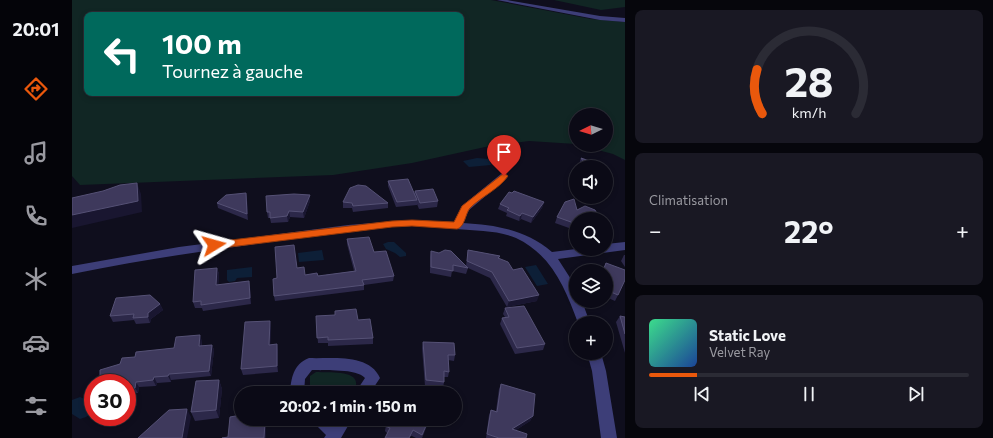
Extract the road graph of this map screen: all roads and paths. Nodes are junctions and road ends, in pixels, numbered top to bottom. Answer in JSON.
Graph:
{"nodes":[{"id":1,"x":499,"y":0,"type":"edge"},
{"id":2,"x":625,"y":20,"type":"edge"},
{"id":3,"x":504,"y":176,"type":"dead end"},
{"id":4,"x":457,"y":226,"type":"junction"},
{"id":5,"x":625,"y":246,"type":"edge"},
{"id":6,"x":613,"y":247,"type":"edge"},
{"id":7,"x":569,"y":253,"type":"edge"},
{"id":8,"x":550,"y":256,"type":"junction"},
{"id":9,"x":72,"y":270,"type":"edge"},
{"id":10,"x":569,"y":285,"type":"edge"},
{"id":11,"x":596,"y":360,"type":"edge"},
{"id":12,"x":297,"y":386,"type":"edge"},
{"id":13,"x":367,"y":386,"type":"edge"},
{"id":14,"x":326,"y":426,"type":"edge"},
{"id":15,"x":340,"y":426,"type":"edge"},
{"id":16,"x":334,"y":436,"type":"edge"},
{"id":17,"x":610,"y":438,"type":"edge"}],
"edges":[{"from":1,"to":2,"type":"street"},
{"from":3,"to":4,"type":"street"},
{"from":4,"to":8,"type":"street"},
{"from":4,"to":9,"type":"street"},
{"from":5,"to":6,"type":"street"},
{"from":7,"to":8,"type":"street"},
{"from":8,"to":10,"type":"street"},
{"from":11,"to":17,"type":"street"},
{"from":12,"to":13,"type":"street"},
{"from":14,"to":16,"type":"street"},
{"from":15,"to":16,"type":"street"}]}
